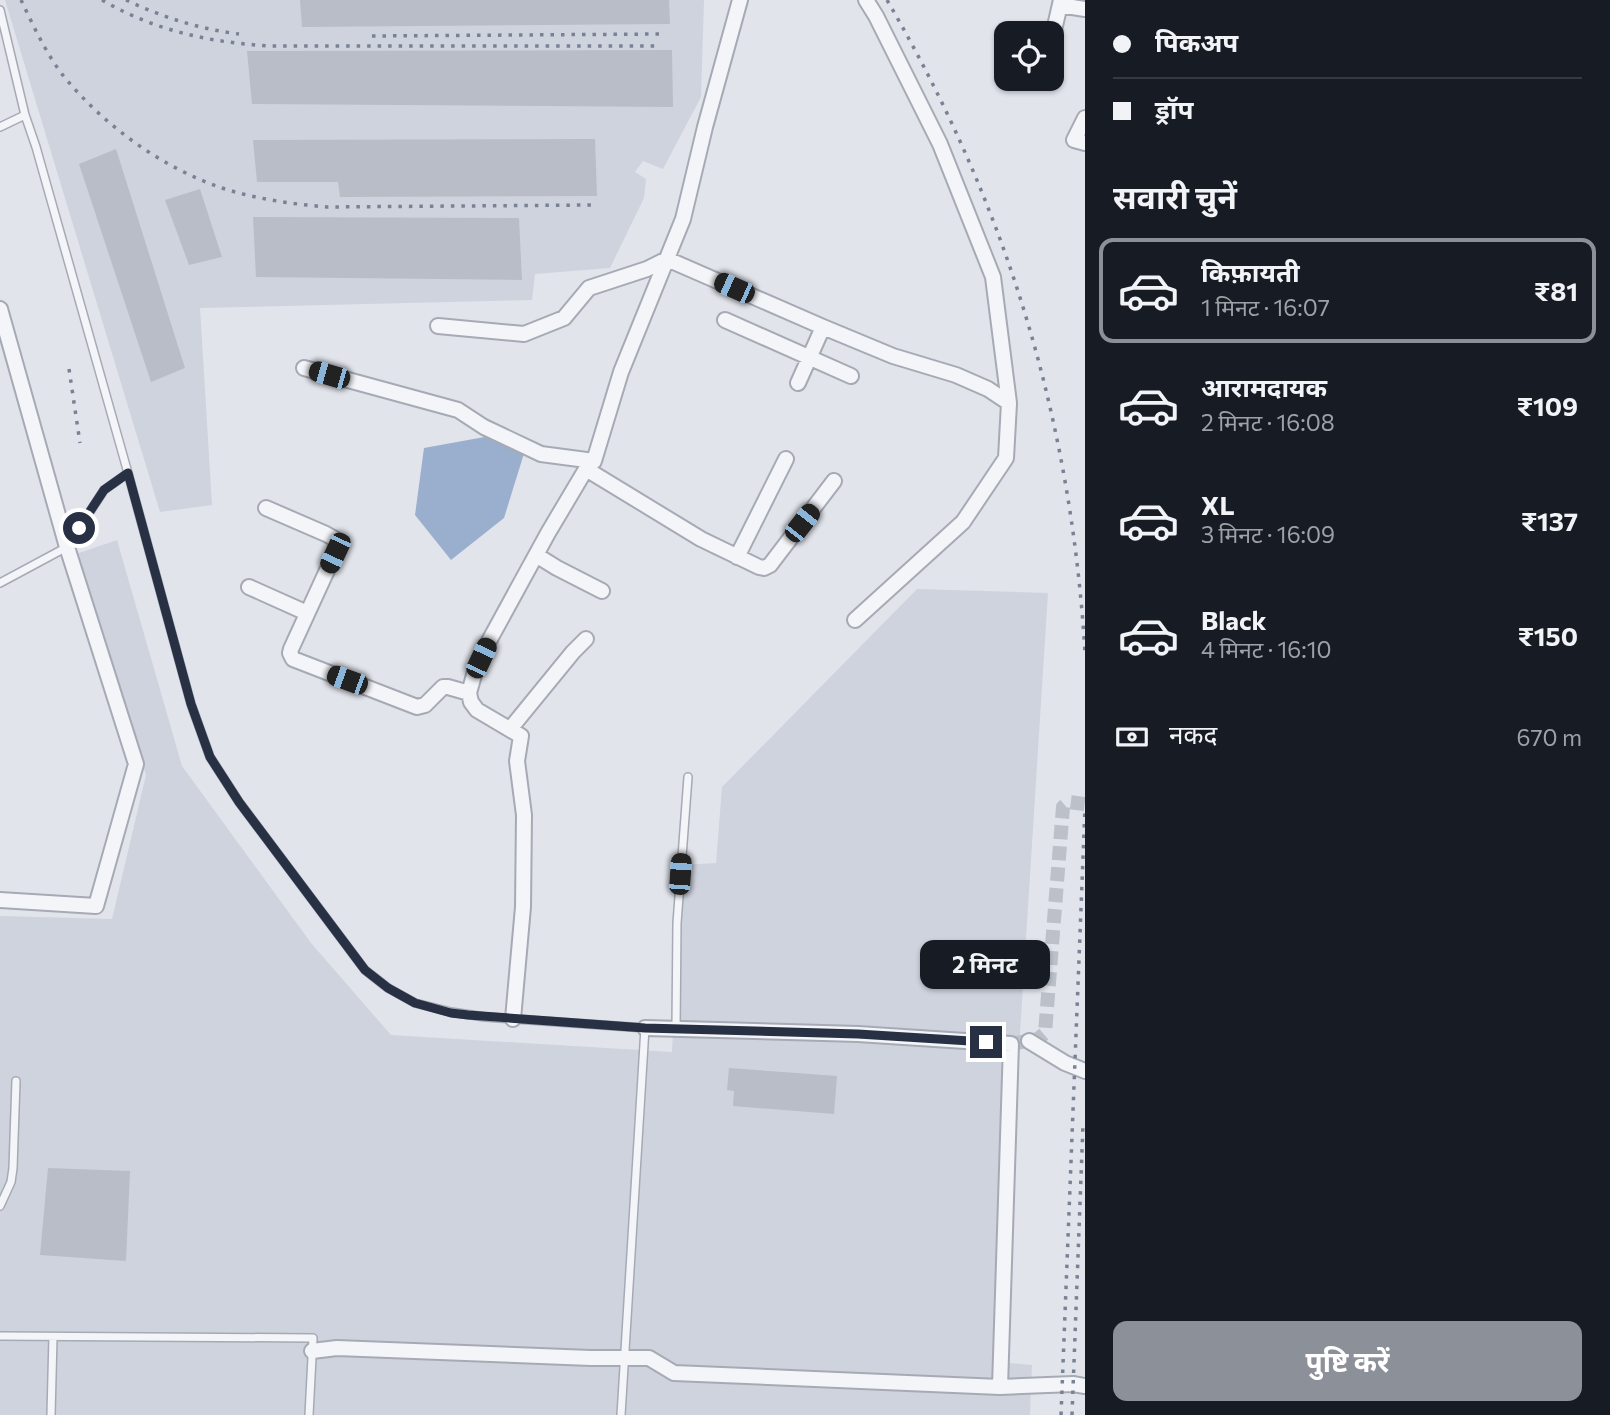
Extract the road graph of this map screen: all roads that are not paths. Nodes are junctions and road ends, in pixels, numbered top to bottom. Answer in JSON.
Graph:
{"nodes":[{"id":1,"x":740,"y":0,"type":"edge"},
{"id":2,"x":866,"y":0,"type":"edge"},
{"id":3,"x":1060,"y":2,"type":"edge"},
{"id":4,"x":1085,"y":9,"type":"edge"},
{"id":5,"x":0,"y":10,"type":"edge"},
{"id":6,"x":1056,"y":21,"type":"edge"},
{"id":7,"x":25,"y":115,"type":"junction"},
{"id":8,"x":1085,"y":118,"type":"edge"},
{"id":9,"x":0,"y":127,"type":"edge"},
{"id":10,"x":1085,"y":143,"type":"edge"},
{"id":11,"x":667,"y":259,"type":"junction"},
{"id":12,"x":0,"y":309,"type":"edge"},
{"id":13,"x":725,"y":320,"type":"dead end"},
{"id":14,"x":438,"y":326,"type":"dead end"},
{"id":15,"x":823,"y":327,"type":"junction"},
{"id":16,"x":810,"y":357,"type":"junction"},
{"id":17,"x":303,"y":368,"type":"dead end"},
{"id":18,"x":851,"y":376,"type":"dead end"},
{"id":19,"x":798,"y":383,"type":"dead end"},
{"id":20,"x":1009,"y":403,"type":"junction"},
{"id":21,"x":786,"y":459,"type":"dead end"},
{"id":22,"x":590,"y":465,"type":"junction"},
{"id":23,"x":128,"y":473,"type":"junction"},
{"id":24,"x":834,"y":481,"type":"dead end"},
{"id":25,"x":265,"y":508,"type":"dead end"},
{"id":26,"x":67,"y":547,"type":"junction"},
{"id":27,"x":536,"y":555,"type":"junction"},
{"id":28,"x":737,"y":557,"type":"junction"},
{"id":29,"x":0,"y":583,"type":"edge"},
{"id":30,"x":249,"y":587,"type":"dead end"},
{"id":31,"x":602,"y":591,"type":"dead end"},
{"id":32,"x":307,"y":613,"type":"junction"},
{"id":33,"x":855,"y":620,"type":"dead end"},
{"id":34,"x":586,"y":639,"type":"dead end"},
{"id":35,"x":469,"y":693,"type":"junction"},
{"id":36,"x":510,"y":729,"type":"junction"},
{"id":37,"x":688,"y":777,"type":"dead end"},
{"id":38,"x":0,"y":900,"type":"edge"},
{"id":39,"x":513,"y":1018,"type":"junction"},
{"id":40,"x":645,"y":1028,"type":"junction"},
{"id":41,"x":676,"y":1029,"type":"junction"},
{"id":42,"x":1029,"y":1041,"type":"dead end"},
{"id":43,"x":1085,"y":1071,"type":"edge"},
{"id":44,"x":16,"y":1081,"type":"dead end"},
{"id":45,"x":0,"y":1206,"type":"edge"},
{"id":46,"x":0,"y":1336,"type":"edge"},
{"id":47,"x":53,"y":1337,"type":"junction"},
{"id":48,"x":312,"y":1351,"type":"junction"},
{"id":49,"x":624,"y":1358,"type":"junction"},
{"id":50,"x":1085,"y":1386,"type":"edge"},
{"id":51,"x":1000,"y":1387,"type":"junction"},
{"id":52,"x":51,"y":1415,"type":"edge"},
{"id":53,"x":309,"y":1415,"type":"edge"},
{"id":54,"x":621,"y":1415,"type":"edge"}],
"edges":[{"from":1,"to":11,"type":"street"},
{"from":2,"to":20,"type":"street"},
{"from":3,"to":4,"type":"street"},
{"from":3,"to":6,"type":"street"},
{"from":5,"to":7,"type":"lane"},
{"from":7,"to":9,"type":"lane"},
{"from":7,"to":23,"type":"lane"},
{"from":8,"to":10,"type":"street"},
{"from":11,"to":14,"type":"street"},
{"from":11,"to":15,"type":"street"},
{"from":11,"to":22,"type":"street"},
{"from":12,"to":26,"type":"street"},
{"from":13,"to":16,"type":"street"},
{"from":15,"to":16,"type":"street"},
{"from":15,"to":20,"type":"street"},
{"from":16,"to":18,"type":"street"},
{"from":16,"to":19,"type":"street"},
{"from":17,"to":22,"type":"street"},
{"from":20,"to":33,"type":"street"},
{"from":21,"to":28,"type":"street"},
{"from":22,"to":27,"type":"street"},
{"from":22,"to":28,"type":"street"},
{"from":23,"to":26,"type":"lane"},
{"from":23,"to":39,"type":"lane"},
{"from":24,"to":28,"type":"street"},
{"from":25,"to":32,"type":"street"},
{"from":26,"to":29,"type":"lane"},
{"from":26,"to":38,"type":"street"},
{"from":27,"to":31,"type":"street"},
{"from":27,"to":35,"type":"street"},
{"from":30,"to":32,"type":"street"},
{"from":32,"to":35,"type":"street"},
{"from":34,"to":36,"type":"street"},
{"from":35,"to":36,"type":"street"},
{"from":36,"to":39,"type":"street"},
{"from":37,"to":41,"type":"lane"},
{"from":39,"to":40,"type":"lane"},
{"from":40,"to":41,"type":"street"},
{"from":40,"to":49,"type":"lane"},
{"from":41,"to":51,"type":"street"},
{"from":42,"to":43,"type":"street"},
{"from":44,"to":45,"type":"lane"},
{"from":46,"to":47,"type":"lane"},
{"from":47,"to":48,"type":"lane"},
{"from":47,"to":52,"type":"lane"},
{"from":48,"to":49,"type":"street"},
{"from":48,"to":53,"type":"lane"},
{"from":49,"to":51,"type":"street"},
{"from":49,"to":54,"type":"lane"},
{"from":50,"to":51,"type":"street"}]}
